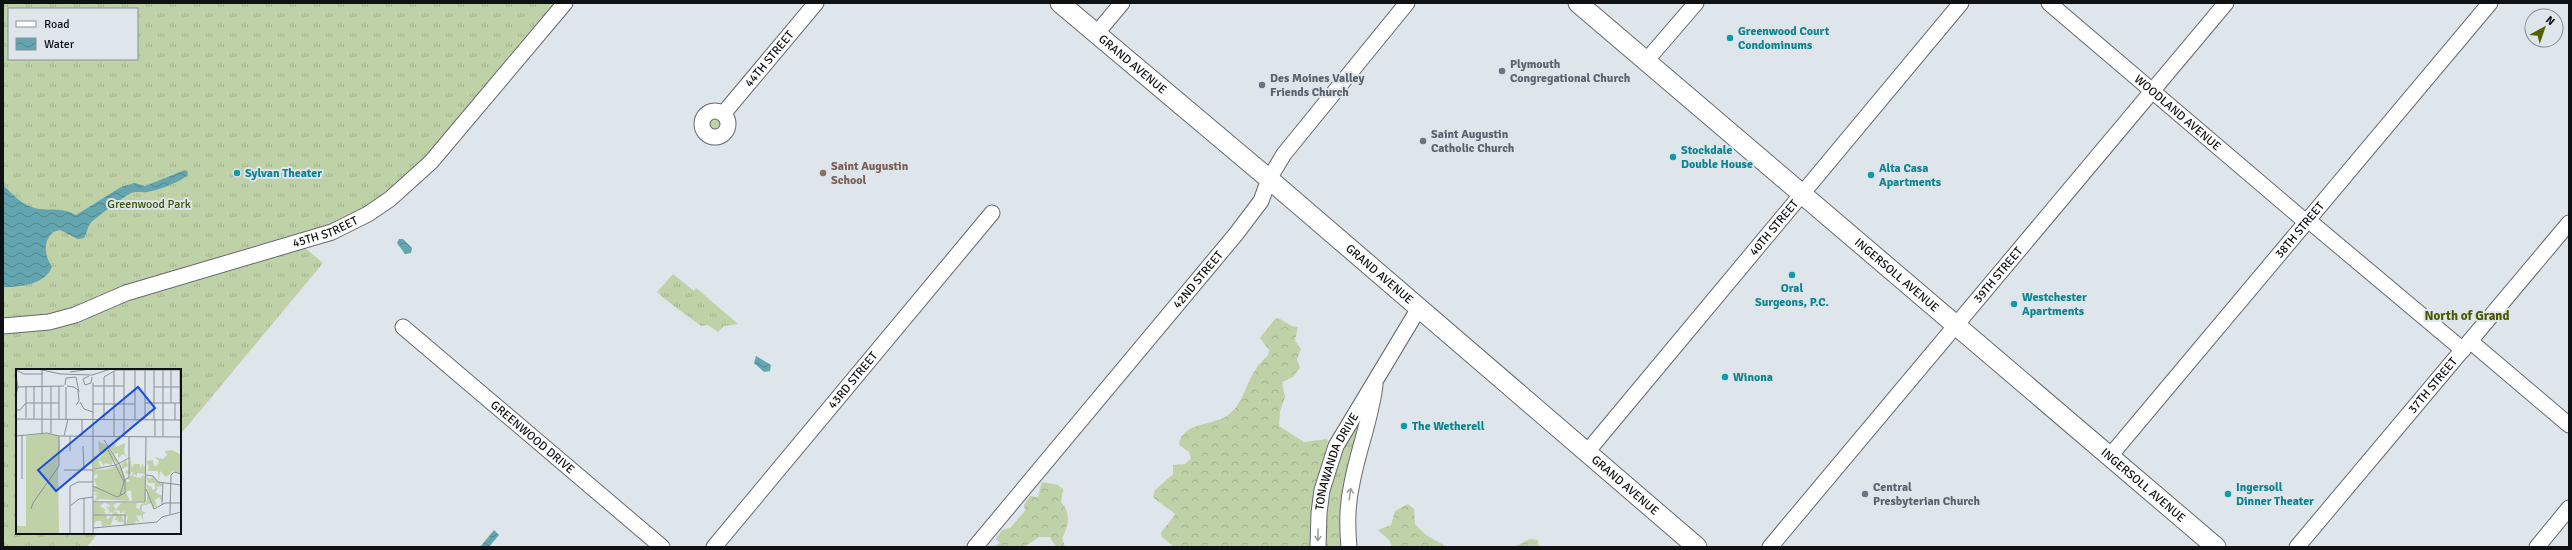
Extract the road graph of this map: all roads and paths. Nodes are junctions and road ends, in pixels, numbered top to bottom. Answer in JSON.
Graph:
{"nodes":[{"id":1,"x":565,"y":3,"type":"edge"},
{"id":2,"x":816,"y":3,"type":"edge"},
{"id":3,"x":1060,"y":3,"type":"edge"},
{"id":4,"x":1122,"y":3,"type":"edge"},
{"id":5,"x":1407,"y":3,"type":"edge"},
{"id":6,"x":1578,"y":3,"type":"edge"},
{"id":7,"x":1696,"y":3,"type":"edge"},
{"id":8,"x":1961,"y":3,"type":"edge"},
{"id":9,"x":2049,"y":3,"type":"edge"},
{"id":10,"x":2226,"y":3,"type":"edge"},
{"id":11,"x":2490,"y":3,"type":"edge"},
{"id":12,"x":1096,"y":34,"type":"junction"},
{"id":13,"x":1646,"y":61,"type":"junction"},
{"id":14,"x":2152,"y":91,"type":"junction"},
{"id":15,"x":723,"y":114,"type":"dead end"},
{"id":16,"x":1269,"y":179,"type":"junction"},
{"id":17,"x":1801,"y":193,"type":"junction"},
{"id":18,"x":992,"y":213,"type":"dead end"},
{"id":19,"x":2307,"y":221,"type":"junction"},
{"id":20,"x":2569,"y":223,"type":"edge"},
{"id":21,"x":1419,"y":308,"type":"junction"},
{"id":22,"x":1954,"y":324,"type":"junction"},
{"id":23,"x":3,"y":326,"type":"edge"},
{"id":24,"x":403,"y":327,"type":"dead end"},
{"id":25,"x":2467,"y":345,"type":"junction"},
{"id":26,"x":1375,"y":383,"type":"junction"},
{"id":27,"x":2569,"y":425,"type":"edge"},
{"id":28,"x":1587,"y":452,"type":"junction"},
{"id":29,"x":2110,"y":456,"type":"junction"},
{"id":30,"x":2569,"y":508,"type":"edge"},
{"id":31,"x":662,"y":547,"type":"edge"},
{"id":32,"x":714,"y":547,"type":"edge"},
{"id":33,"x":975,"y":547,"type":"edge"},
{"id":34,"x":1318,"y":547,"type":"edge"},
{"id":35,"x":1349,"y":547,"type":"edge"},
{"id":36,"x":1697,"y":547,"type":"edge"},
{"id":37,"x":1770,"y":547,"type":"edge"},
{"id":38,"x":2216,"y":547,"type":"edge"},
{"id":39,"x":2297,"y":547,"type":"edge"},
{"id":40,"x":2537,"y":547,"type":"edge"}],
"edges":[{"from":1,"to":23,"type":"street","name":"45TH STREET"},
{"from":2,"to":15,"type":"street","name":"44TH STREET"},
{"from":3,"to":12,"type":"main road","name":"GRAND AVENUE"},
{"from":4,"to":12,"type":"street"},
{"from":5,"to":16,"type":"street","name":"42ND STREET"},
{"from":6,"to":13,"type":"main road","name":"INGERSOLL AVENUE"},
{"from":7,"to":13,"type":"street"},
{"from":8,"to":17,"type":"street","name":"40TH STREET"},
{"from":9,"to":14,"type":"street","name":"WOODLAND AVENUE"},
{"from":10,"to":14,"type":"street","name":"39TH STREET"},
{"from":11,"to":19,"type":"street","name":"38TH STREET"},
{"from":12,"to":16,"type":"main road","name":"GRAND AVENUE"},
{"from":13,"to":17,"type":"main road","name":"INGERSOLL AVENUE"},
{"from":14,"to":19,"type":"street","name":"WOODLAND AVENUE"},
{"from":14,"to":22,"type":"street","name":"39TH STREET"},
{"from":16,"to":21,"type":"main road","name":"GRAND AVENUE"},
{"from":16,"to":33,"type":"street","name":"42ND STREET"},
{"from":17,"to":22,"type":"main road","name":"INGERSOLL AVENUE"},
{"from":17,"to":28,"type":"street","name":"40TH STREET"},
{"from":18,"to":32,"type":"street","name":"43RD STREET"},
{"from":19,"to":25,"type":"street","name":"WOODLAND AVENUE"},
{"from":19,"to":29,"type":"street","name":"38TH STREET"},
{"from":20,"to":25,"type":"street","name":"37TH STREET"},
{"from":21,"to":26,"type":"street","name":"TONAWANDA DRIVE"},
{"from":21,"to":28,"type":"main road","name":"GRAND AVENUE"},
{"from":22,"to":29,"type":"main road","name":"INGERSOLL AVENUE"},
{"from":22,"to":37,"type":"street","name":"39TH STREET"},
{"from":24,"to":31,"type":"street","name":"GREENWOOD DRIVE"},
{"from":25,"to":27,"type":"street","name":"WOODLAND AVENUE"},
{"from":25,"to":39,"type":"street","name":"37TH STREET"},
{"from":26,"to":34,"type":"street","name":"TONAWANDA DRIVE","one_way":true},
{"from":35,"to":26,"type":"street","name":"TONAWANDA DRIVE","one_way":true},
{"from":28,"to":36,"type":"main road","name":"GRAND AVENUE"},
{"from":29,"to":38,"type":"main road","name":"INGERSOLL AVENUE"},
{"from":30,"to":40,"type":"street"}]}
